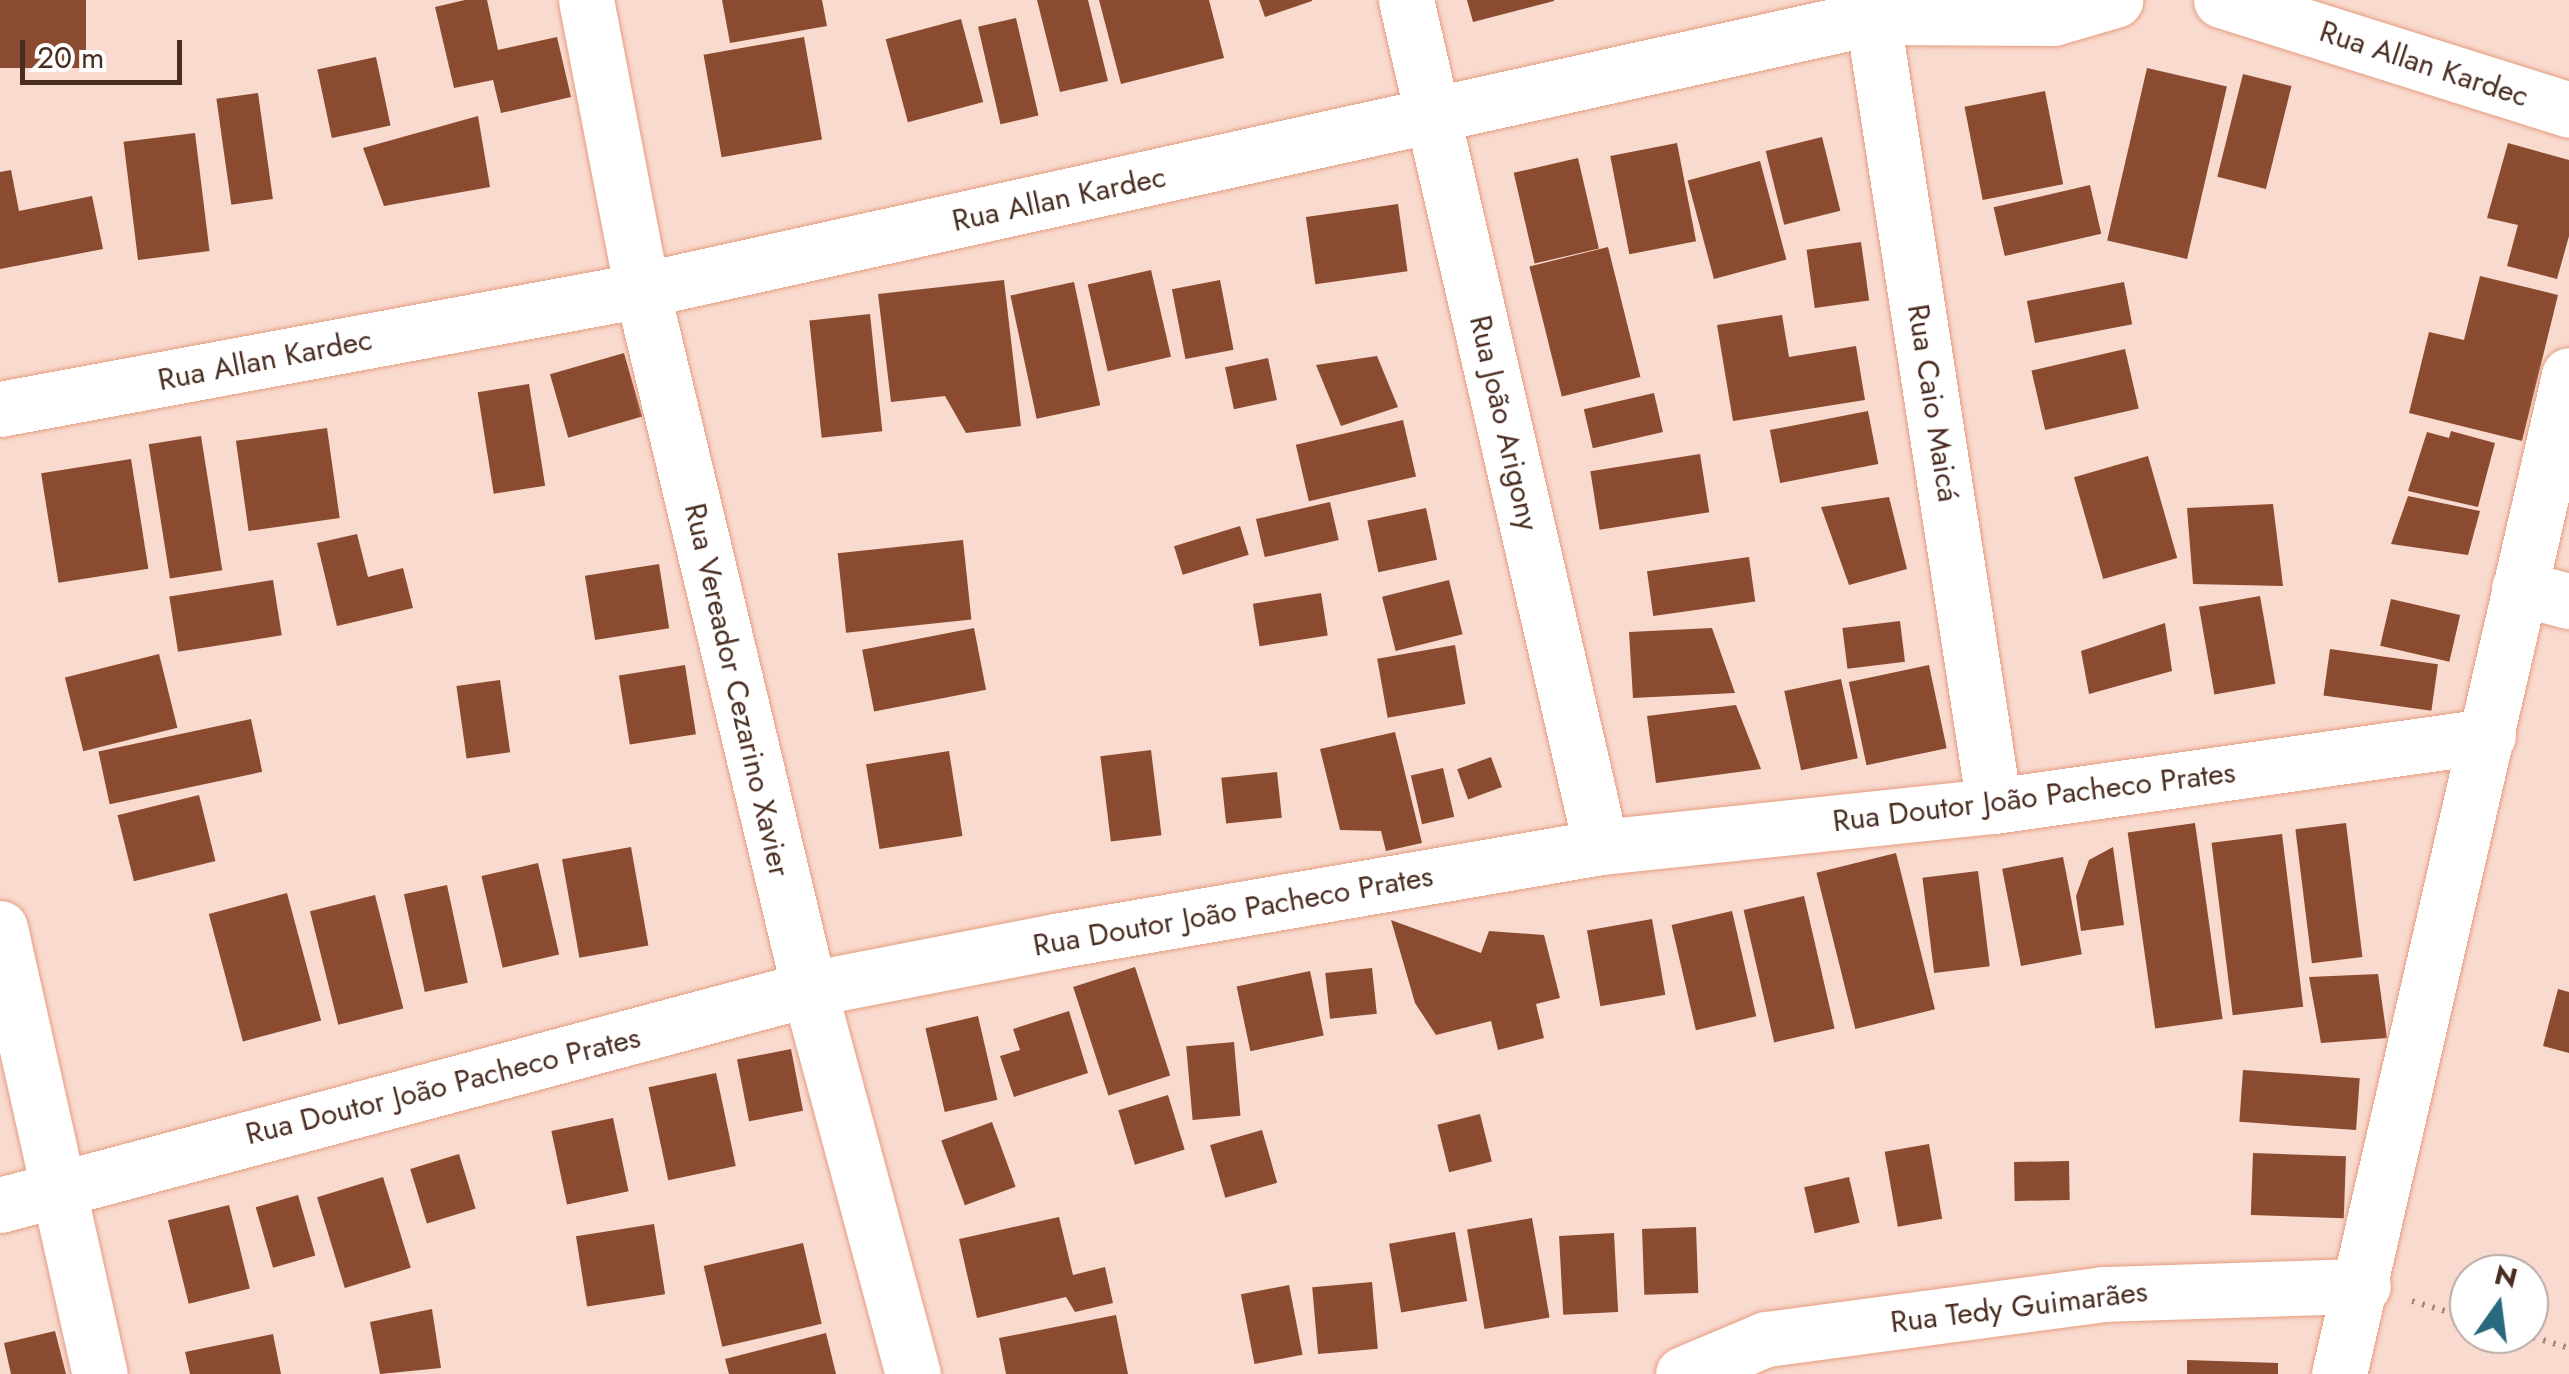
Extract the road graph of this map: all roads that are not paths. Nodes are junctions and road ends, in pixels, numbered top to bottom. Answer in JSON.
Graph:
{"nodes":[{"id":1,"x":586,"y":0,"type":"edge"},
{"id":2,"x":1406,"y":0,"type":"edge"},
{"id":3,"x":2116,"y":0,"type":"edge"},
{"id":4,"x":2222,"y":0,"type":"edge"},
{"id":5,"x":1872,"y":8,"type":"edge"},
{"id":6,"x":2569,"y":110,"type":"edge"},
{"id":7,"x":1434,"y":117,"type":"junction"},
{"id":8,"x":642,"y":290,"type":"junction"},
{"id":9,"x":2569,"y":375,"type":"edge"},
{"id":10,"x":0,"y":409,"type":"edge"},
{"id":11,"x":2544,"y":594,"type":"edge"},
{"id":12,"x":2488,"y":736,"type":"junction"},
{"id":13,"x":1994,"y":806,"type":"junction"},
{"id":14,"x":1602,"y":847,"type":"junction"},
{"id":15,"x":0,"y":928,"type":"edge"},
{"id":16,"x":809,"y":989,"type":"junction"},
{"id":17,"x":57,"y":1185,"type":"junction"},
{"id":18,"x":0,"y":1205,"type":"edge"},
{"id":19,"x":2363,"y":1286,"type":"junction"},
{"id":20,"x":100,"y":1374,"type":"edge"},
{"id":21,"x":913,"y":1374,"type":"edge"},
{"id":22,"x":1683,"y":1374,"type":"edge"},
{"id":23,"x":2339,"y":1374,"type":"edge"}],
"edges":[{"from":1,"to":8,"type":"street","name":"Rua Vereador Cezarino Xavier"},
{"from":2,"to":7,"type":"street","name":"Rua João Arigony"},
{"from":3,"to":5,"type":"street","name":"Rua Allan Kardec"},
{"from":4,"to":6,"type":"street","name":"Rua Allan Kardec"},
{"from":5,"to":7,"type":"street","name":"Rua Allan Kardec"},
{"from":5,"to":13,"type":"street","name":"Rua Caio Maicá"},
{"from":7,"to":8,"type":"street","name":"Rua Allan Kardec"},
{"from":7,"to":14,"type":"street","name":"Rua João Arigony"},
{"from":8,"to":10,"type":"street","name":"Rua Allan Kardec"},
{"from":8,"to":16,"type":"street","name":"Rua Vereador Cezarino Xavier"},
{"from":9,"to":11,"type":"street"},
{"from":11,"to":12,"type":"street"},
{"from":12,"to":13,"type":"street","name":"Rua Doutor João Pacheco Prates"},
{"from":12,"to":19,"type":"street"},
{"from":13,"to":14,"type":"street","name":"Rua Doutor João Pacheco Prates"},
{"from":14,"to":16,"type":"street","name":"Rua Doutor João Pacheco Prates"},
{"from":15,"to":17,"type":"street"},
{"from":16,"to":17,"type":"street","name":"Rua Doutor João Pacheco Prates"},
{"from":16,"to":21,"type":"street","name":"Rua Vereador Cezarino Xavier"},
{"from":17,"to":18,"type":"street","name":"Rua Doutor João Pacheco Prates"},
{"from":17,"to":20,"type":"street"},
{"from":19,"to":22,"type":"street","name":"Rua Tedy Guimarães"},
{"from":19,"to":23,"type":"street"}]}
